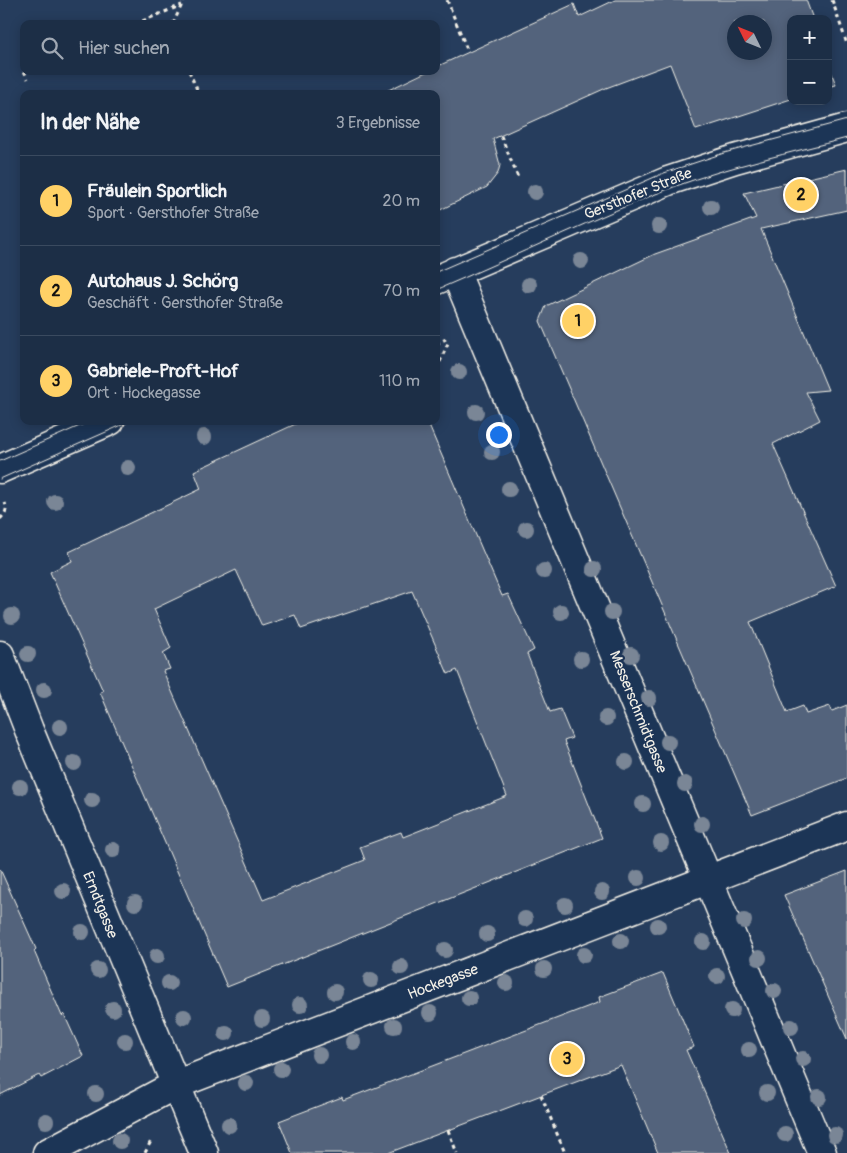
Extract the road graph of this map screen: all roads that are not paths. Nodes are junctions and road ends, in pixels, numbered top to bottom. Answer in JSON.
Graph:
{"nodes":[{"id":1,"x":847,"y":128,"type":"edge"},
{"id":2,"x":446,"y":276,"type":"edge"},
{"id":3,"x":101,"y":425,"type":"edge"},
{"id":4,"x":0,"y":469,"type":"edge"},
{"id":5,"x":0,"y":655,"type":"edge"},
{"id":6,"x":847,"y":826,"type":"edge"},
{"id":7,"x":708,"y":880,"type":"junction"},
{"id":8,"x":174,"y":1085,"type":"junction"},
{"id":9,"x":47,"y":1153,"type":"edge"},
{"id":10,"x":204,"y":1153,"type":"edge"},
{"id":11,"x":822,"y":1153,"type":"edge"}],
"edges":[{"from":1,"to":2,"type":"street","name":"Gersthofer Straße"},
{"from":2,"to":7,"type":"street","name":"Messerschmidtgasse"},
{"from":3,"to":4,"type":"street"},
{"from":5,"to":8,"type":"street","name":"Erndtgasse"},
{"from":6,"to":7,"type":"street","name":"Hockegasse"},
{"from":7,"to":8,"type":"street","name":"Hockegasse"},
{"from":7,"to":11,"type":"street","name":"Messerschmidtgasse"},
{"from":8,"to":9,"type":"street","name":"Hockegasse"},
{"from":8,"to":10,"type":"street","name":"Erndtgasse"}]}
